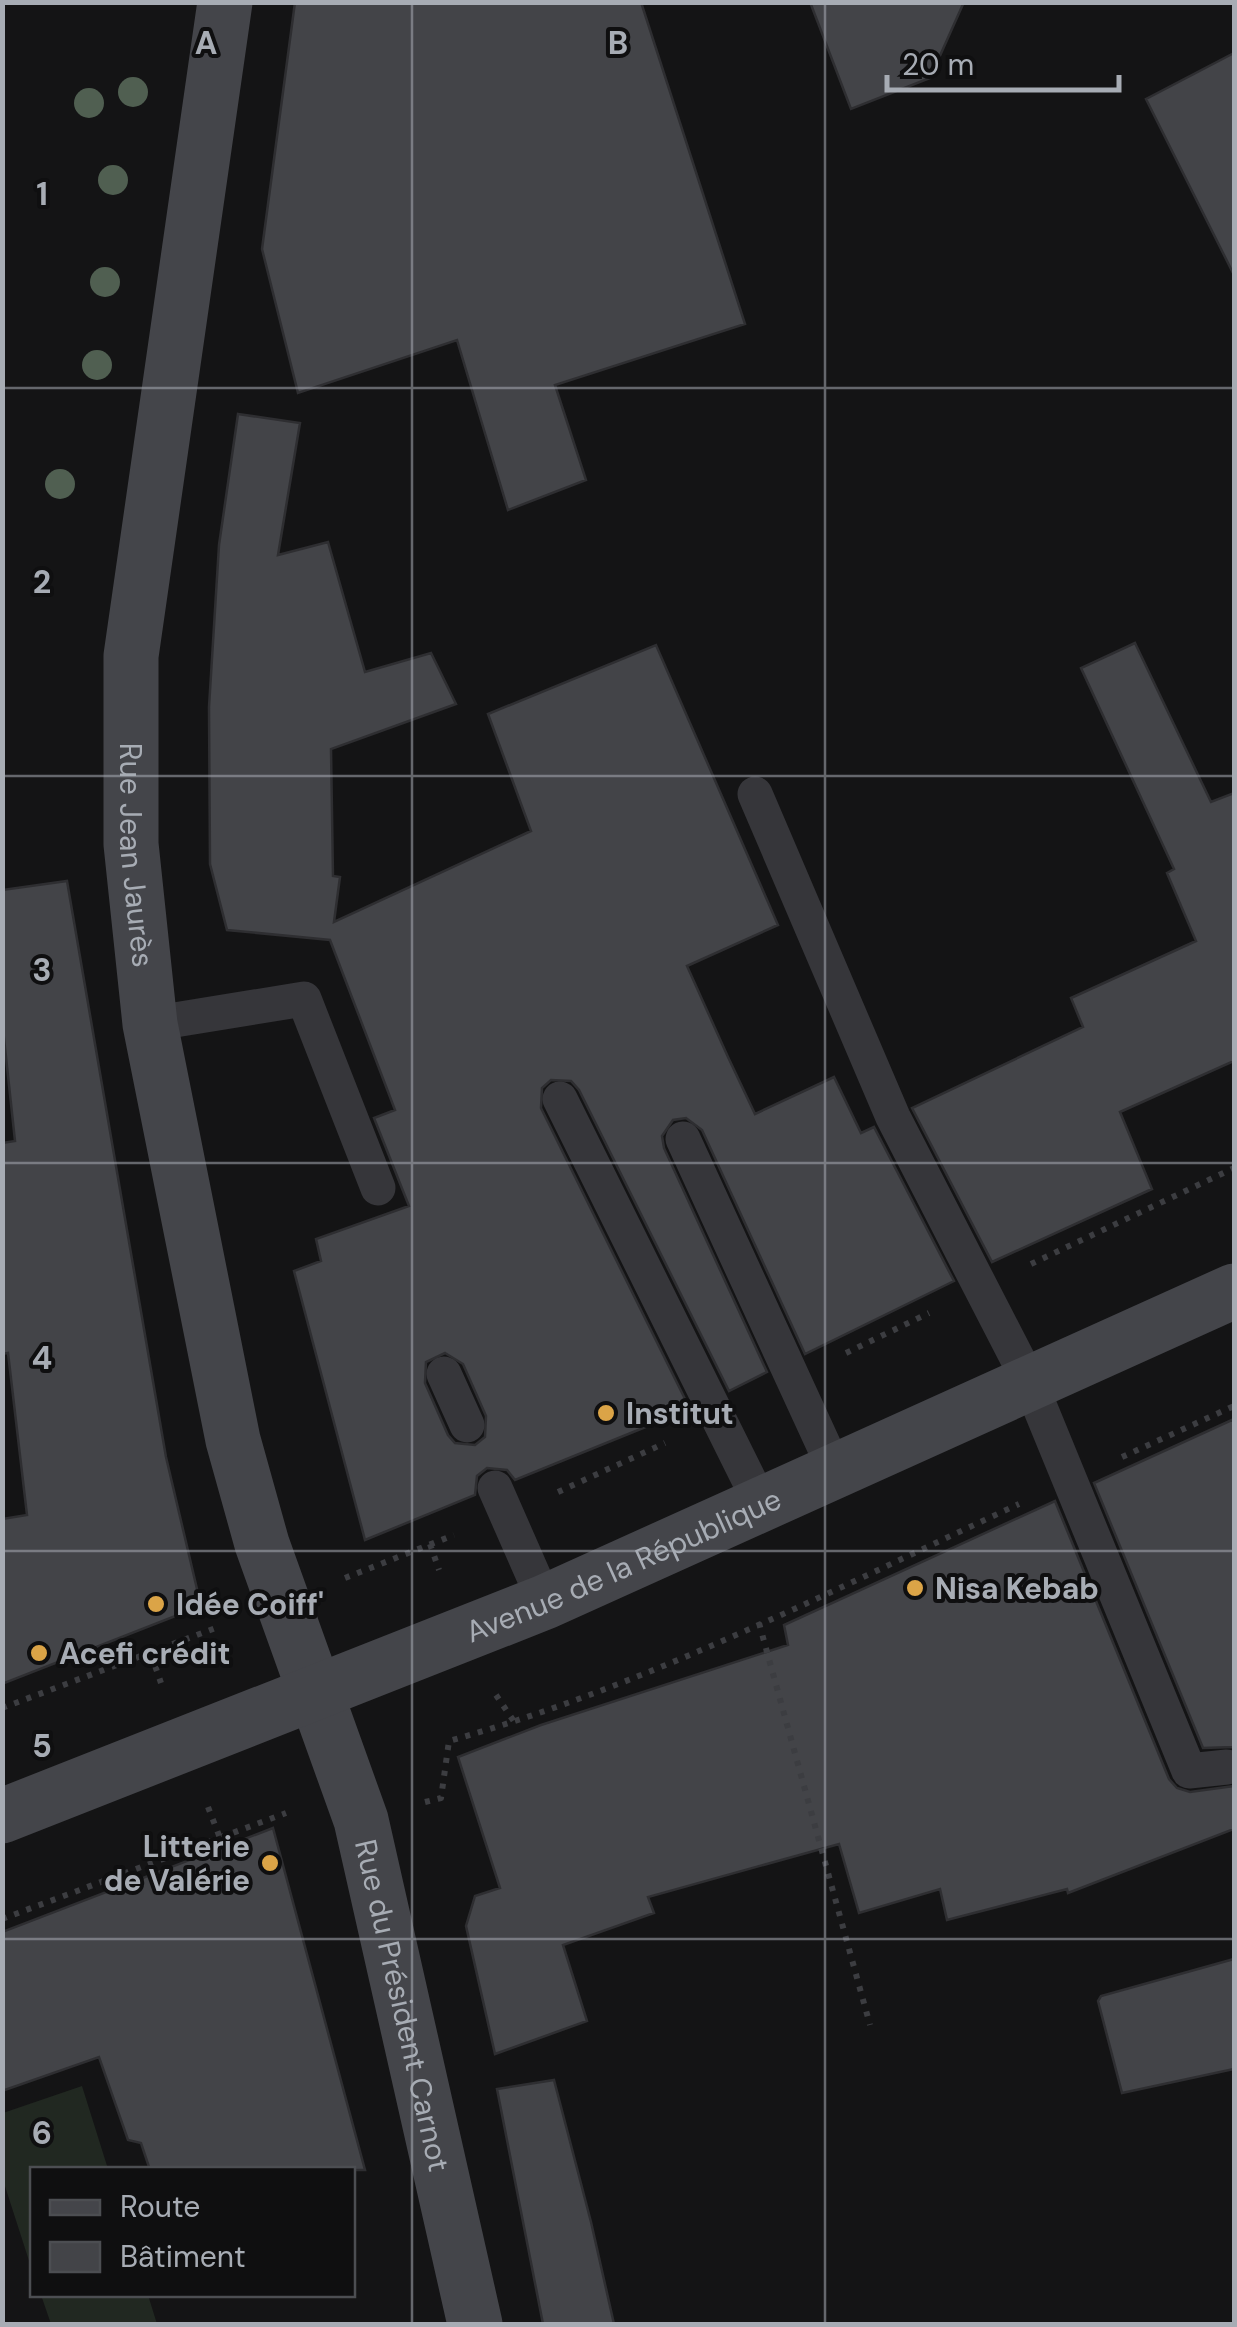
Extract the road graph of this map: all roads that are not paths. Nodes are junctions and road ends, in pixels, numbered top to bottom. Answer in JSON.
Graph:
{"nodes":[{"id":1,"x":225,"y":2,"type":"edge"},
{"id":2,"x":755,"y":794,"type":"dead end"},
{"id":3,"x":150,"y":1024,"type":"junction"},
{"id":4,"x":560,"y":1099,"type":"dead end"},
{"id":5,"x":683,"y":1139,"type":"dead end"},
{"id":6,"x":378,"y":1188,"type":"dead end"},
{"id":7,"x":1234,"y":1291,"type":"edge"},
{"id":8,"x":444,"y":1374,"type":"dead end"},
{"id":9,"x":1030,"y":1383,"type":"junction"},
{"id":10,"x":467,"y":1425,"type":"dead end"},
{"id":11,"x":835,"y":1470,"type":"junction"},
{"id":12,"x":500,"y":1501,"type":"road end"},
{"id":13,"x":761,"y":1504,"type":"junction"},
{"id":14,"x":545,"y":1602,"type":"junction"},
{"id":15,"x":315,"y":1692,"type":"junction"},
{"id":16,"x":1226,"y":1768,"type":"dead end"},
{"id":17,"x":2,"y":1816,"type":"edge"},
{"id":18,"x":475,"y":2324,"type":"edge"}],
"edges":[{"from":1,"to":3,"type":"main road","name":"Rue Jean Jaurès"},
{"from":2,"to":9,"type":"lane"},
{"from":3,"to":6,"type":"lane"},
{"from":3,"to":15,"type":"main road","name":"Rue Jean Jaurès"},
{"from":4,"to":13,"type":"lane"},
{"from":5,"to":11,"type":"lane"},
{"from":7,"to":9,"type":"main road","name":"Avenue de la République"},
{"from":8,"to":10,"type":"lane"},
{"from":9,"to":11,"type":"main road","name":"Avenue de la République"},
{"from":9,"to":16,"type":"lane"},
{"from":11,"to":13,"type":"main road","name":"Avenue de la République"},
{"from":12,"to":14,"type":"lane"},
{"from":13,"to":14,"type":"main road","name":"Avenue de la République"},
{"from":14,"to":15,"type":"main road","name":"Avenue de la République"},
{"from":15,"to":17,"type":"main road","name":"Avenue de la République"},
{"from":15,"to":18,"type":"main road","name":"Rue du Président Carnot"}]}
